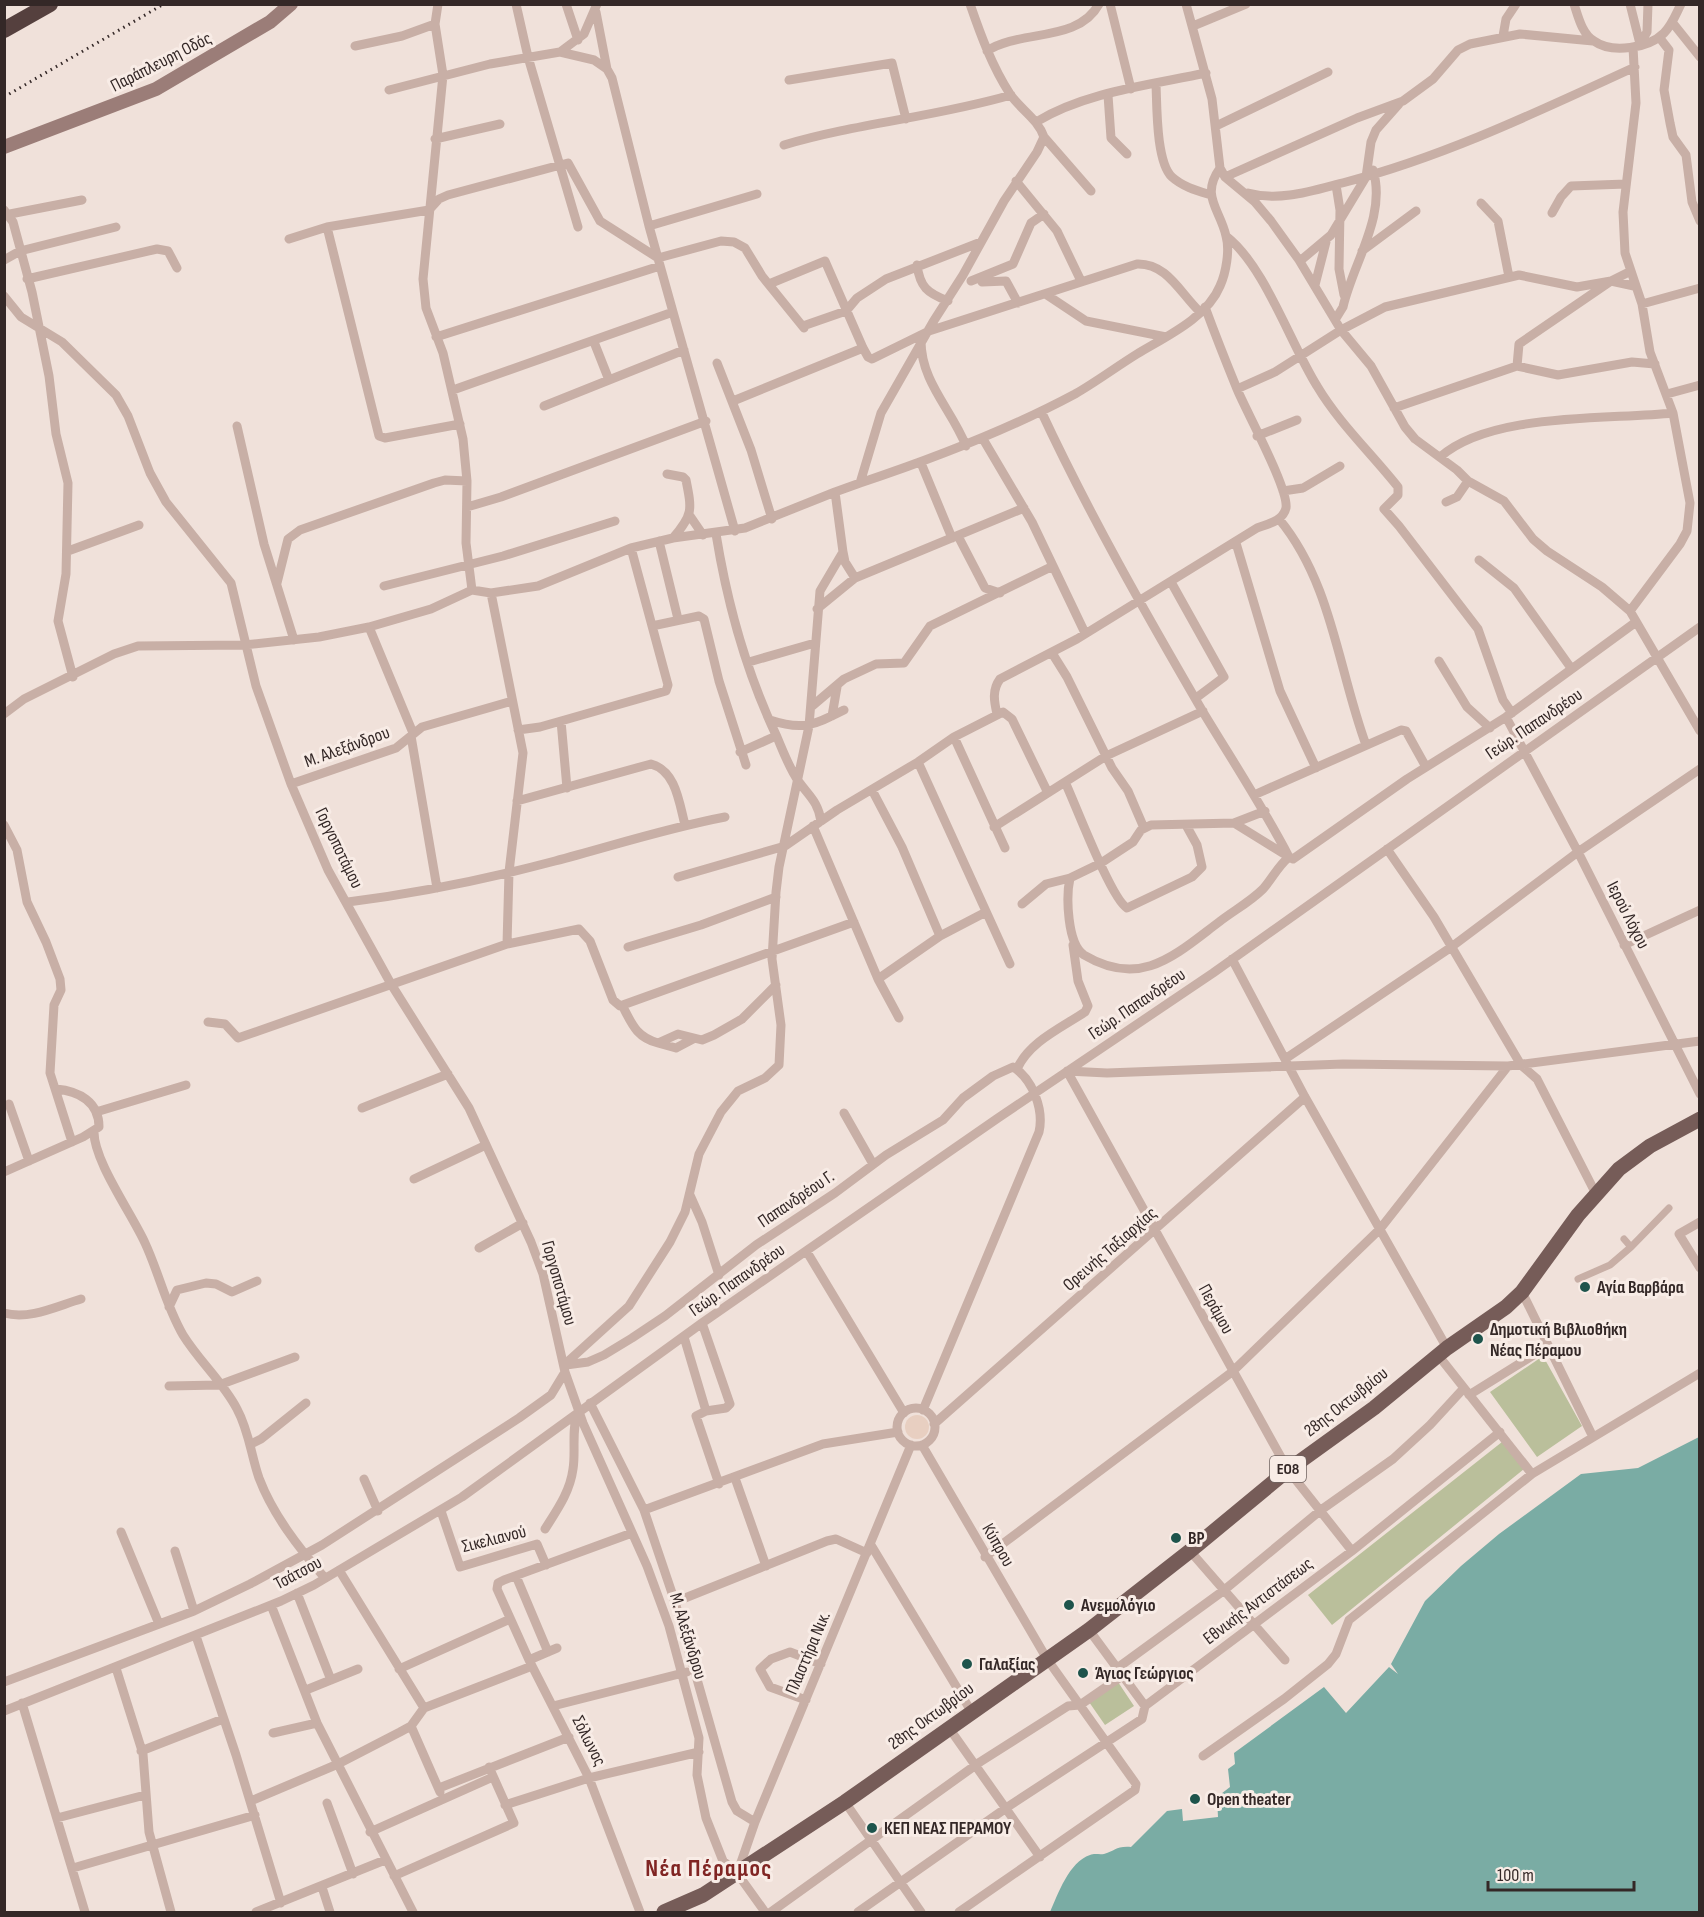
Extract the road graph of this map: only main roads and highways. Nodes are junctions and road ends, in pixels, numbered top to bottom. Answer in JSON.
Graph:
{"nodes":[{"id":1,"x":50,"y":4,"type":"edge"},
{"id":2,"x":291,"y":4,"type":"edge"},
{"id":3,"x":4,"y":30,"type":"edge"},
{"id":4,"x":4,"y":147,"type":"edge"},
{"id":5,"x":1700,"y":1119,"type":"edge"},
{"id":6,"x":664,"y":1912,"type":"edge"}],
"edges":[{"from":1,"to":3,"type":"highway"},
{"from":2,"to":4,"type":"main road","name":"Παράπλευρη Οδός"},
{"from":5,"to":6,"type":"main road","name":"28ης Οκτωβρίου","number":"ΕΟ8"}]}
